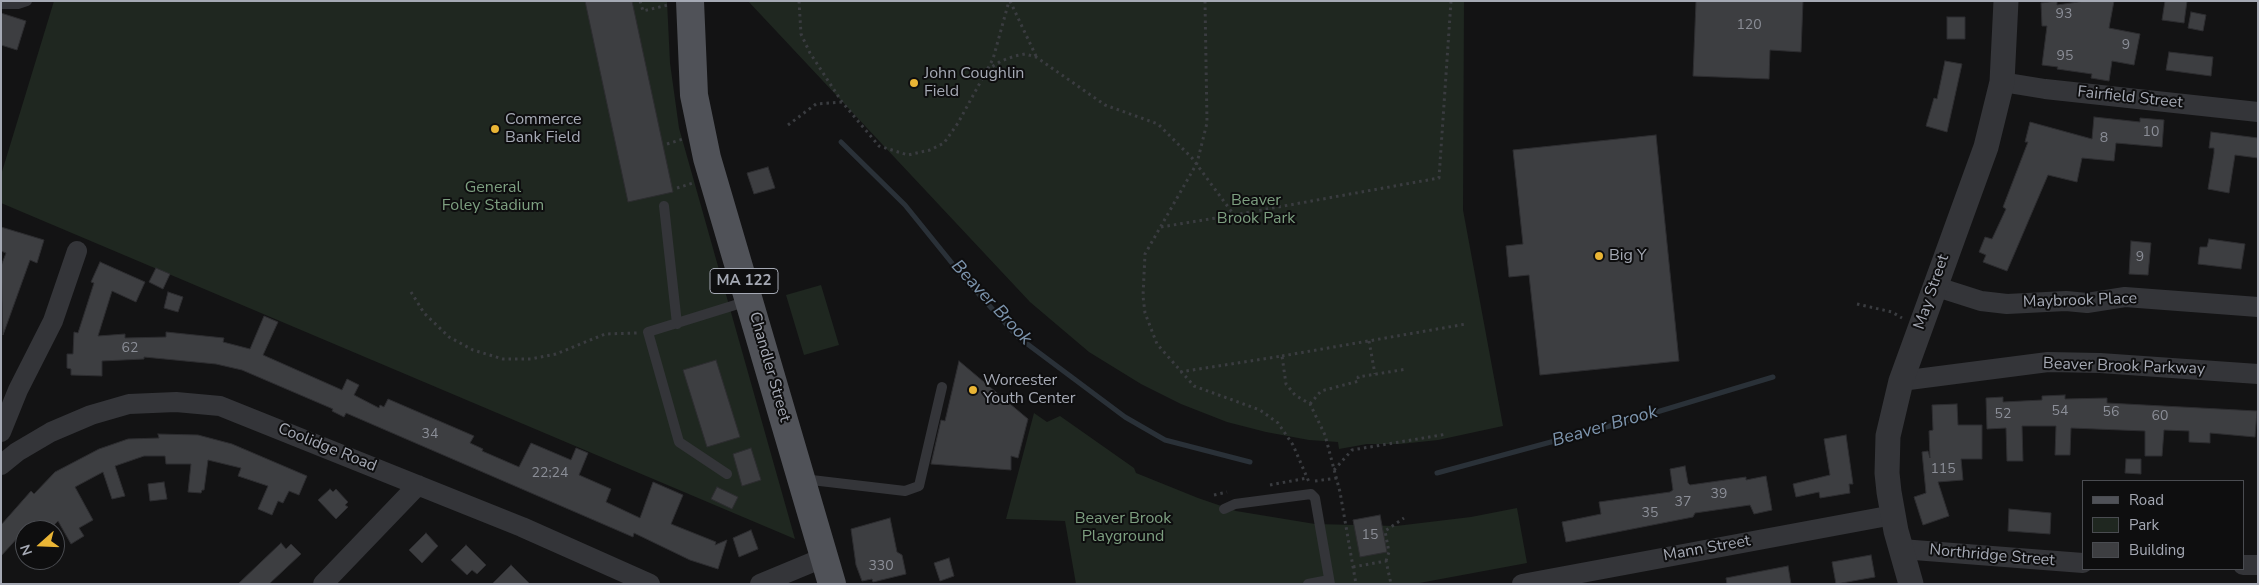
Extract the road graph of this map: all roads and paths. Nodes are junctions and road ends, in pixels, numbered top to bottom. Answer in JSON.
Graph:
{"nodes":[{"id":1,"x":27,"y":1,"type":"edge"},
{"id":2,"x":640,"y":1,"type":"edge"},
{"id":3,"x":799,"y":1,"type":"edge"},
{"id":4,"x":1010,"y":1,"type":"edge"},
{"id":5,"x":1205,"y":1,"type":"edge"},
{"id":6,"x":1451,"y":1,"type":"edge"},
{"id":7,"x":2006,"y":1,"type":"edge"},
{"id":8,"x":679,"y":3,"type":"edge"},
{"id":9,"x":1,"y":4,"type":"edge"},
{"id":10,"x":1036,"y":57,"type":"junction"},
{"id":11,"x":987,"y":70,"type":"junction"},
{"id":12,"x":2002,"y":82,"type":"junction"},
{"id":13,"x":842,"y":102,"type":"junction"},
{"id":14,"x":2258,"y":112,"type":"edge"},
{"id":15,"x":788,"y":125,"type":"dead end"},
{"id":16,"x":683,"y":139,"type":"dead end"},
{"id":17,"x":667,"y":144,"type":"dead end"},
{"id":18,"x":1197,"y":163,"type":"junction"},
{"id":19,"x":695,"y":182,"type":"dead end"},
{"id":20,"x":676,"y":188,"type":"dead end"},
{"id":21,"x":664,"y":206,"type":"dead end"},
{"id":22,"x":1234,"y":216,"type":"junction"},
{"id":23,"x":1160,"y":227,"type":"junction"},
{"id":24,"x":77,"y":251,"type":"dead end"},
{"id":25,"x":1934,"y":286,"type":"junction"},
{"id":26,"x":411,"y":292,"type":"dead end"},
{"id":27,"x":750,"y":300,"type":"junction"},
{"id":28,"x":1857,"y":304,"type":"dead end"},
{"id":29,"x":2258,"y":307,"type":"edge"},
{"id":30,"x":1902,"y":318,"type":"dead end"},
{"id":31,"x":677,"y":324,"type":"junction"},
{"id":32,"x":1466,"y":324,"type":"dead end"},
{"id":33,"x":648,"y":332,"type":"junction"},
{"id":34,"x":1369,"y":341,"type":"junction"},
{"id":35,"x":1282,"y":356,"type":"junction"},
{"id":36,"x":1407,"y":369,"type":"dead end"},
{"id":37,"x":1180,"y":372,"type":"junction"},
{"id":38,"x":1375,"y":374,"type":"junction"},
{"id":39,"x":2258,"y":374,"type":"edge"},
{"id":40,"x":1901,"y":381,"type":"junction"},
{"id":41,"x":942,"y":387,"type":"dead end"},
{"id":42,"x":1310,"y":404,"type":"junction"},
{"id":43,"x":1,"y":432,"type":"edge"},
{"id":44,"x":1447,"y":434,"type":"dead end"},
{"id":45,"x":1,"y":466,"type":"edge"},
{"id":46,"x":1334,"y":471,"type":"junction"},
{"id":47,"x":727,"y":474,"type":"dead end"},
{"id":48,"x":1337,"y":478,"type":"junction"},
{"id":49,"x":802,"y":479,"type":"junction"},
{"id":50,"x":418,"y":485,"type":"junction"},
{"id":51,"x":1224,"y":509,"type":"dead end"},
{"id":52,"x":1893,"y":515,"type":"junction"},
{"id":53,"x":1404,"y":518,"type":"dead end"},
{"id":54,"x":1901,"y":549,"type":"junction"},
{"id":55,"x":825,"y":557,"type":"junction"},
{"id":56,"x":1386,"y":561,"type":"junction"},
{"id":57,"x":2082,"y":563,"type":"edge"},
{"id":58,"x":2244,"y":565,"type":"edge"},
{"id":59,"x":2258,"y":565,"type":"edge"},
{"id":60,"x":1353,"y":567,"type":"junction"},
{"id":61,"x":625,"y":580,"type":"edge"},
{"id":62,"x":1330,"y":582,"type":"edge"},
{"id":63,"x":1545,"y":582,"type":"edge"},
{"id":64,"x":324,"y":584,"type":"edge"},
{"id":65,"x":650,"y":584,"type":"edge"},
{"id":66,"x":760,"y":584,"type":"edge"},
{"id":67,"x":832,"y":584,"type":"edge"},
{"id":68,"x":1308,"y":584,"type":"edge"},
{"id":69,"x":1356,"y":584,"type":"edge"},
{"id":70,"x":1390,"y":584,"type":"edge"},
{"id":71,"x":1522,"y":584,"type":"edge"},
{"id":72,"x":1911,"y":584,"type":"edge"}],
"edges":[{"from":1,"to":9,"type":"lane"},
{"from":2,"to":8,"type":"path"},
{"from":3,"to":13,"type":"path"},
{"from":4,"to":10,"type":"path"},
{"from":4,"to":11,"type":"path"},
{"from":5,"to":18,"type":"path"},
{"from":6,"to":22,"type":"path"},
{"from":7,"to":12,"type":"street","name":"May Street"},
{"from":8,"to":27,"type":"main road","name":"Chandler Street","number":"MA 122"},
{"from":10,"to":11,"type":"path"},
{"from":10,"to":18,"type":"path"},
{"from":11,"to":13,"type":"path"},
{"from":12,"to":14,"type":"street","name":"Fairfield Street"},
{"from":12,"to":25,"type":"street","name":"May Street"},
{"from":13,"to":15,"type":"path"},
{"from":16,"to":17,"type":"path"},
{"from":18,"to":22,"type":"path"},
{"from":18,"to":23,"type":"path"},
{"from":19,"to":20,"type":"path"},
{"from":21,"to":31,"type":"lane"},
{"from":22,"to":23,"type":"path"},
{"from":23,"to":37,"type":"path"},
{"from":24,"to":43,"type":"street"},
{"from":25,"to":29,"type":"street","name":"Maybrook Place"},
{"from":25,"to":40,"type":"street","name":"May Street"},
{"from":26,"to":33,"type":"path"},
{"from":27,"to":31,"type":"lane"},
{"from":27,"to":49,"type":"main road","name":"Chandler Street","number":"MA 122"},
{"from":28,"to":30,"type":"path"},
{"from":31,"to":33,"type":"lane"},
{"from":32,"to":34,"type":"path"},
{"from":33,"to":47,"type":"lane"},
{"from":34,"to":35,"type":"path"},
{"from":34,"to":38,"type":"path"},
{"from":35,"to":37,"type":"path"},
{"from":35,"to":42,"type":"path"},
{"from":36,"to":38,"type":"path"},
{"from":37,"to":48,"type":"path"},
{"from":38,"to":42,"type":"path"},
{"from":39,"to":40,"type":"street","name":"Beaver Brook Parkway"},
{"from":40,"to":52,"type":"street","name":"May Street"},
{"from":41,"to":49,"type":"lane"},
{"from":42,"to":46,"type":"path"},
{"from":44,"to":46,"type":"path"},
{"from":45,"to":50,"type":"street","name":"Coolidge Road"},
{"from":46,"to":48,"type":"path"},
{"from":48,"to":60,"type":"path"},
{"from":49,"to":55,"type":"main road","name":"Chandler Street","number":"MA 122"},
{"from":50,"to":61,"type":"street","name":"Coolidge Road"},
{"from":50,"to":64,"type":"street"},
{"from":51,"to":62,"type":"lane"},
{"from":52,"to":54,"type":"street","name":"May Street"},
{"from":52,"to":63,"type":"street","name":"Mann Street"},
{"from":53,"to":56,"type":"path"},
{"from":54,"to":57,"type":"street","name":"Northridge Street"},
{"from":54,"to":72,"type":"street","name":"May Street"},
{"from":55,"to":66,"type":"street"},
{"from":55,"to":67,"type":"main road","name":"Chandler Street","number":"MA 122"},
{"from":56,"to":60,"type":"path"},
{"from":56,"to":70,"type":"path"},
{"from":58,"to":59,"type":"street"},
{"from":60,"to":69,"type":"path"},
{"from":61,"to":65,"type":"street","name":"Coolidge Road"},
{"from":62,"to":68,"type":"lane"},
{"from":63,"to":71,"type":"street","name":"Mann Street"}]}
